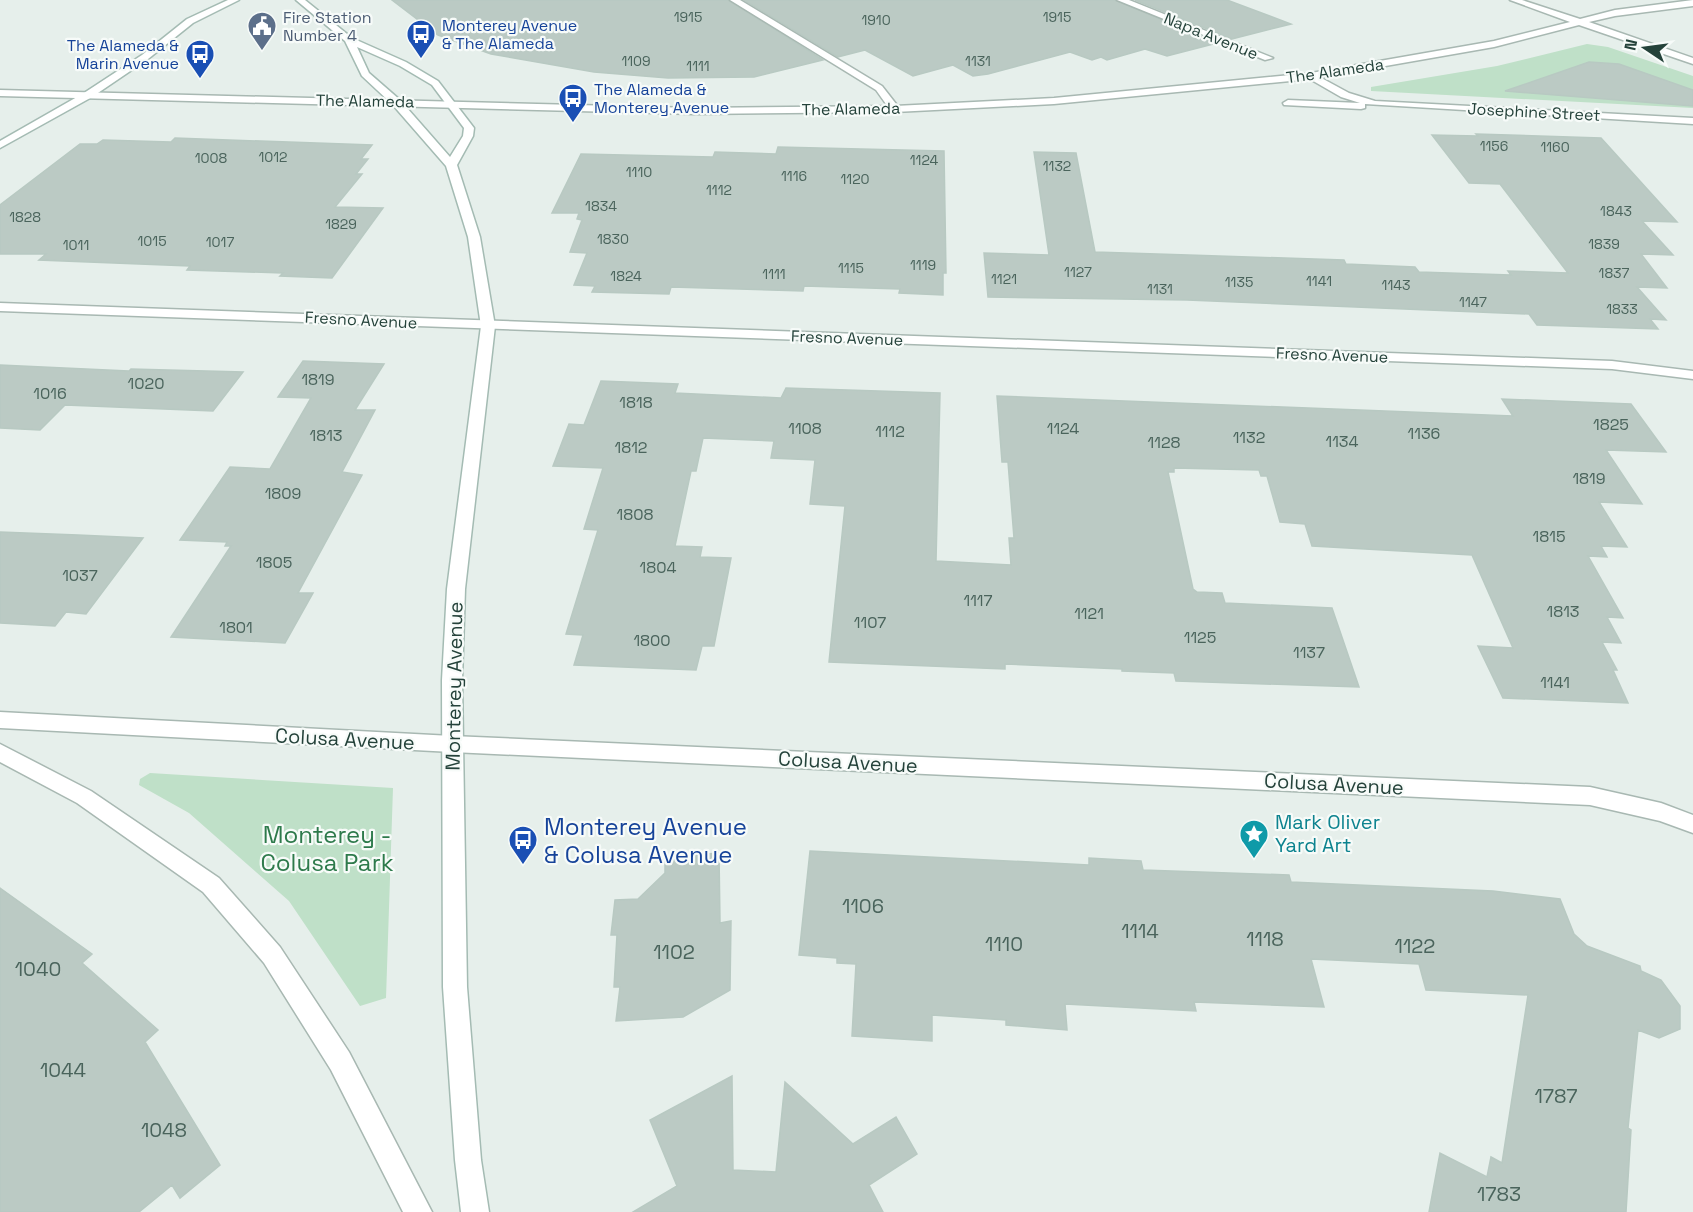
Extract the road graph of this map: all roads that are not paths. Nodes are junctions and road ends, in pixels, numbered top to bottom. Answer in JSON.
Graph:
{"nodes":[{"id":1,"x":235,"y":0,"type":"edge"},
{"id":2,"x":300,"y":0,"type":"edge"},
{"id":3,"x":734,"y":0,"type":"edge"},
{"id":4,"x":1121,"y":0,"type":"edge"},
{"id":5,"x":1514,"y":0,"type":"edge"},
{"id":6,"x":1693,"y":3,"type":"edge"},
{"id":7,"x":194,"y":10,"type":"dead end"},
{"id":8,"x":190,"y":21,"type":"junction"},
{"id":9,"x":1581,"y":22,"type":"junction"},
{"id":10,"x":349,"y":40,"type":"junction"},
{"id":11,"x":1268,"y":58,"type":"dead end"},
{"id":12,"x":1693,"y":61,"type":"edge"},
{"id":13,"x":1311,"y":76,"type":"junction"},
{"id":14,"x":0,"y":93,"type":"edge"},
{"id":15,"x":88,"y":95,"type":"junction"},
{"id":16,"x":396,"y":102,"type":"junction"},
{"id":17,"x":451,"y":103,"type":"junction"},
{"id":18,"x":1288,"y":103,"type":"dead end"},
{"id":19,"x":1374,"y":104,"type":"junction"},
{"id":20,"x":895,"y":109,"type":"junction"},
{"id":21,"x":1693,"y":121,"type":"edge"},
{"id":22,"x":0,"y":145,"type":"edge"},
{"id":23,"x":451,"y":165,"type":"junction"},
{"id":24,"x":0,"y":307,"type":"edge"},
{"id":25,"x":488,"y":326,"type":"junction"},
{"id":26,"x":1693,"y":375,"type":"edge"},
{"id":27,"x":0,"y":720,"type":"edge"},
{"id":28,"x":452,"y":744,"type":"junction"},
{"id":29,"x":0,"y":752,"type":"edge"},
{"id":30,"x":1693,"y":824,"type":"edge"},
{"id":31,"x":418,"y":1212,"type":"edge"},
{"id":32,"x":475,"y":1212,"type":"edge"}],
"edges":[{"from":1,"to":8,"type":"street"},
{"from":2,"to":10,"type":"street","name":"Monterey Avenue"},
{"from":3,"to":20,"type":"street"},
{"from":4,"to":11,"type":"street","name":"Napa Avenue"},
{"from":5,"to":9,"type":"street"},
{"from":6,"to":9,"type":"street","name":"The Alameda"},
{"from":7,"to":8,"type":"street"},
{"from":8,"to":15,"type":"street"},
{"from":9,"to":12,"type":"street"},
{"from":9,"to":13,"type":"street","name":"The Alameda"},
{"from":10,"to":16,"type":"street","name":"Monterey Avenue"},
{"from":10,"to":17,"type":"street","name":"Monterey Avenue"},
{"from":13,"to":19,"type":"street","name":"Josephine Street"},
{"from":13,"to":20,"type":"street","name":"The Alameda"},
{"from":14,"to":15,"type":"street","name":"The Alameda"},
{"from":15,"to":16,"type":"street","name":"The Alameda"},
{"from":15,"to":22,"type":"street"},
{"from":16,"to":17,"type":"street","name":"The Alameda"},
{"from":16,"to":23,"type":"street","name":"Monterey Avenue"},
{"from":17,"to":20,"type":"street","name":"The Alameda"},
{"from":17,"to":23,"type":"street","name":"Monterey Avenue"},
{"from":18,"to":19,"type":"street","name":"Josephine Street"},
{"from":19,"to":21,"type":"street","name":"Josephine Street"},
{"from":23,"to":25,"type":"street","name":"Monterey Avenue"},
{"from":24,"to":25,"type":"street","name":"Fresno Avenue"},
{"from":25,"to":26,"type":"street","name":"Fresno Avenue"},
{"from":25,"to":28,"type":"street","name":"Monterey Avenue"},
{"from":27,"to":28,"type":"street","name":"Colusa Avenue"},
{"from":28,"to":30,"type":"street","name":"Colusa Avenue"},
{"from":28,"to":32,"type":"street","name":"Monterey Avenue"},
{"from":29,"to":31,"type":"street"}]}
